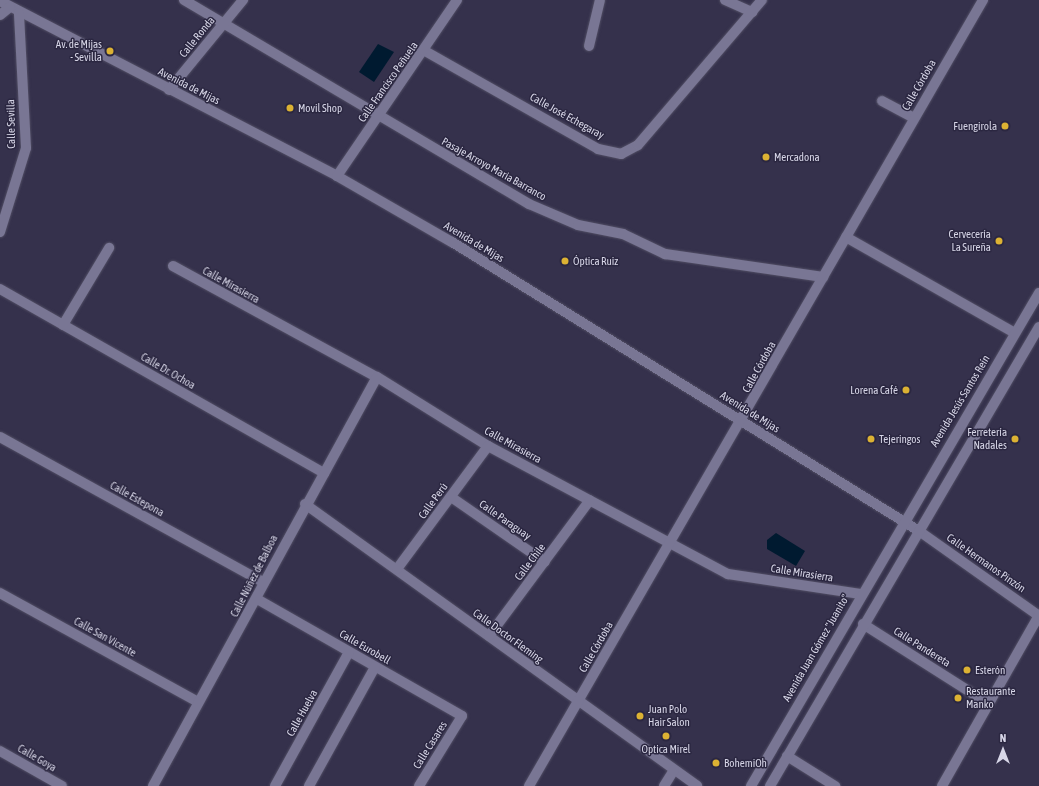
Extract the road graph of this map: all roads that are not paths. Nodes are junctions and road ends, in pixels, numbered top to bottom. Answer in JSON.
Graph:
{"nodes":[{"id":1,"x":184,"y":0,"type":"edge"},
{"id":2,"x":243,"y":0,"type":"edge"},
{"id":3,"x":457,"y":0,"type":"edge"},
{"id":4,"x":600,"y":0,"type":"edge"},
{"id":5,"x":725,"y":0,"type":"edge"},
{"id":6,"x":762,"y":0,"type":"edge"},
{"id":7,"x":983,"y":0,"type":"edge"},
{"id":8,"x":0,"y":1,"type":"edge"},
{"id":9,"x":14,"y":10,"type":"junction"},
{"id":10,"x":752,"y":12,"type":"junction"},
{"id":11,"x":0,"y":15,"type":"edge"},
{"id":12,"x":223,"y":24,"type":"junction"},
{"id":13,"x":589,"y":46,"type":"dead end"},
{"id":14,"x":425,"y":51,"type":"junction"},
{"id":15,"x":169,"y":90,"type":"junction"},
{"id":16,"x":882,"y":101,"type":"dead end"},
{"id":17,"x":378,"y":117,"type":"junction"},
{"id":18,"x":914,"y":118,"type":"junction"},
{"id":19,"x":337,"y":176,"type":"junction"},
{"id":20,"x":0,"y":232,"type":"edge"},
{"id":21,"x":846,"y":237,"type":"junction"},
{"id":22,"x":109,"y":248,"type":"dead end"},
{"id":23,"x":173,"y":266,"type":"dead end"},
{"id":24,"x":824,"y":277,"type":"junction"},
{"id":25,"x":0,"y":290,"type":"edge"},
{"id":26,"x":1039,"y":293,"type":"edge"},
{"id":27,"x":63,"y":325,"type":"junction"},
{"id":28,"x":1039,"y":327,"type":"edge"},
{"id":29,"x":1015,"y":333,"type":"junction"},
{"id":30,"x":377,"y":377,"type":"junction"},
{"id":31,"x":742,"y":422,"type":"junction"},
{"id":32,"x":0,"y":437,"type":"edge"},
{"id":33,"x":488,"y":446,"type":"junction"},
{"id":34,"x":324,"y":473,"type":"junction"},
{"id":35,"x":451,"y":497,"type":"junction"},
{"id":36,"x":590,"y":500,"type":"junction"},
{"id":37,"x":305,"y":504,"type":"junction"},
{"id":38,"x":903,"y":522,"type":"junction"},
{"id":39,"x":919,"y":531,"type":"junction"},
{"id":40,"x":670,"y":542,"type":"junction"},
{"id":41,"x":545,"y":562,"type":"junction"},
{"id":42,"x":397,"y":569,"type":"junction"},
{"id":43,"x":263,"y":582,"type":"junction"},
{"id":44,"x":0,"y":593,"type":"edge"},
{"id":45,"x":860,"y":594,"type":"junction"},
{"id":46,"x":257,"y":599,"type":"junction"},
{"id":47,"x":1039,"y":616,"type":"edge"},
{"id":48,"x":862,"y":624,"type":"junction"},
{"id":49,"x":489,"y":636,"type":"junction"},
{"id":50,"x":349,"y":652,"type":"junction"},
{"id":51,"x":375,"y":667,"type":"junction"},
{"id":52,"x":198,"y":702,"type":"junction"},
{"id":53,"x":578,"y":702,"type":"junction"},
{"id":54,"x":989,"y":704,"type":"junction"},
{"id":55,"x":462,"y":716,"type":"joint"},
{"id":56,"x":0,"y":751,"type":"edge"},
{"id":57,"x":787,"y":756,"type":"junction"},
{"id":58,"x":674,"y":770,"type":"junction"},
{"id":59,"x":62,"y":786,"type":"edge"},
{"id":60,"x":152,"y":786,"type":"edge"},
{"id":61,"x":276,"y":786,"type":"edge"},
{"id":62,"x":309,"y":786,"type":"edge"},
{"id":63,"x":419,"y":786,"type":"edge"},
{"id":64,"x":529,"y":786,"type":"edge"},
{"id":65,"x":664,"y":786,"type":"edge"},
{"id":66,"x":696,"y":786,"type":"edge"},
{"id":67,"x":751,"y":786,"type":"edge"},
{"id":68,"x":770,"y":786,"type":"edge"},
{"id":69,"x":835,"y":786,"type":"edge"},
{"id":70,"x":942,"y":786,"type":"edge"}],
"edges":[{"from":1,"to":12,"type":"street","name":"Pasaje Arroyo Maria Barranco"},
{"from":2,"to":12,"type":"street","name":"Calle Ronda"},
{"from":3,"to":14,"type":"street","name":"Calle Francisco Peñuela"},
{"from":4,"to":13,"type":"street"},
{"from":5,"to":10,"type":"street"},
{"from":6,"to":10,"type":"street","name":"Calle José Echegaray"},
{"from":7,"to":18,"type":"street","name":"Calle Córdoba"},
{"from":8,"to":9,"type":"street","name":"Avenida de Mijas"},
{"from":9,"to":11,"type":"street"},
{"from":9,"to":15,"type":"street","name":"Avenida de Mijas"},
{"from":9,"to":20,"type":"street","name":"Calle Sevilla"},
{"from":10,"to":14,"type":"street","name":"Calle José Echegaray"},
{"from":12,"to":15,"type":"street","name":"Calle Ronda"},
{"from":12,"to":17,"type":"street","name":"Pasaje Arroyo Maria Barranco"},
{"from":14,"to":17,"type":"street","name":"Calle Francisco Peñuela"},
{"from":15,"to":19,"type":"street","name":"Avenida de Mijas"},
{"from":16,"to":18,"type":"street"},
{"from":17,"to":19,"type":"street","name":"Calle Francisco Peñuela"},
{"from":17,"to":24,"type":"street","name":"Pasaje Arroyo Maria Barranco"},
{"from":18,"to":21,"type":"street","name":"Calle Córdoba"},
{"from":19,"to":31,"type":"street","name":"Avenida de Mijas"},
{"from":21,"to":24,"type":"street","name":"Calle Córdoba"},
{"from":21,"to":29,"type":"street"},
{"from":22,"to":27,"type":"street"},
{"from":23,"to":30,"type":"street","name":"Calle Mirasierra"},
{"from":24,"to":31,"type":"street","name":"Calle Córdoba"},
{"from":25,"to":27,"type":"street","name":"Calle Dr. Ochoa"},
{"from":26,"to":29,"type":"street","name":"Avenida Jesús Santos Reín"},
{"from":27,"to":34,"type":"street","name":"Calle Dr. Ochoa"},
{"from":28,"to":39,"type":"street"},
{"from":29,"to":38,"type":"street","name":"Avenida Jesús Santos Reín"},
{"from":30,"to":33,"type":"street","name":"Calle Mirasierra"},
{"from":30,"to":34,"type":"street","name":"Calle Núñez de Balboa"},
{"from":31,"to":38,"type":"street","name":"Avenida de Mijas"},
{"from":31,"to":40,"type":"street","name":"Calle Córdoba"},
{"from":32,"to":43,"type":"street","name":"Calle Estepona"},
{"from":33,"to":35,"type":"street","name":"Calle Perú"},
{"from":33,"to":36,"type":"street","name":"Calle Mirasierra"},
{"from":34,"to":37,"type":"street","name":"Calle Núñez de Balboa"},
{"from":35,"to":41,"type":"street","name":"Calle Paraguay"},
{"from":35,"to":42,"type":"street","name":"Calle Perú"},
{"from":36,"to":40,"type":"street","name":"Calle Mirasierra"},
{"from":36,"to":41,"type":"street","name":"Calle Chile"},
{"from":37,"to":42,"type":"street","name":"Calle Doctor Fleming"},
{"from":37,"to":43,"type":"street","name":"Calle Núñez de Balboa"},
{"from":38,"to":39,"type":"street","name":"Avenida de Mijas"},
{"from":38,"to":45,"type":"street","name":"Avenida Juan Gómez \"Juanito\""},
{"from":39,"to":47,"type":"street","name":"Calle Hermanos Pinzón"},
{"from":39,"to":48,"type":"street"},
{"from":40,"to":45,"type":"street","name":"Calle Mirasierra"},
{"from":40,"to":53,"type":"street","name":"Calle Córdoba"},
{"from":41,"to":49,"type":"street","name":"Calle Chile"},
{"from":42,"to":49,"type":"street","name":"Calle Doctor Fleming"},
{"from":43,"to":46,"type":"street","name":"Calle Núñez de Balboa"},
{"from":44,"to":52,"type":"street","name":"Calle San Vicente"},
{"from":45,"to":67,"type":"street","name":"Avenida Juan Gómez \"Juanito\""},
{"from":46,"to":50,"type":"street","name":"Calle Eurobell"},
{"from":46,"to":52,"type":"street","name":"Calle Núñez de Balboa"},
{"from":47,"to":54,"type":"street"},
{"from":48,"to":54,"type":"street","name":"Calle Pandereta"},
{"from":48,"to":57,"type":"street"},
{"from":49,"to":53,"type":"street","name":"Calle Doctor Fleming"},
{"from":50,"to":51,"type":"street","name":"Calle Eurobell"},
{"from":50,"to":61,"type":"street","name":"Calle Huelva"},
{"from":51,"to":55,"type":"street","name":"Calle Eurobell"},
{"from":51,"to":62,"type":"street"},
{"from":52,"to":60,"type":"street","name":"Calle Núñez de Balboa"},
{"from":53,"to":58,"type":"street","name":"Calle Doctor Fleming"},
{"from":53,"to":64,"type":"street","name":"Calle Córdoba"},
{"from":54,"to":70,"type":"street"},
{"from":55,"to":63,"type":"street","name":"Calle Casares"},
{"from":56,"to":59,"type":"street","name":"Calle Goya"},
{"from":57,"to":68,"type":"street"},
{"from":57,"to":69,"type":"street"},
{"from":58,"to":65,"type":"street"},
{"from":58,"to":66,"type":"street","name":"Calle Doctor Fleming"}]}
